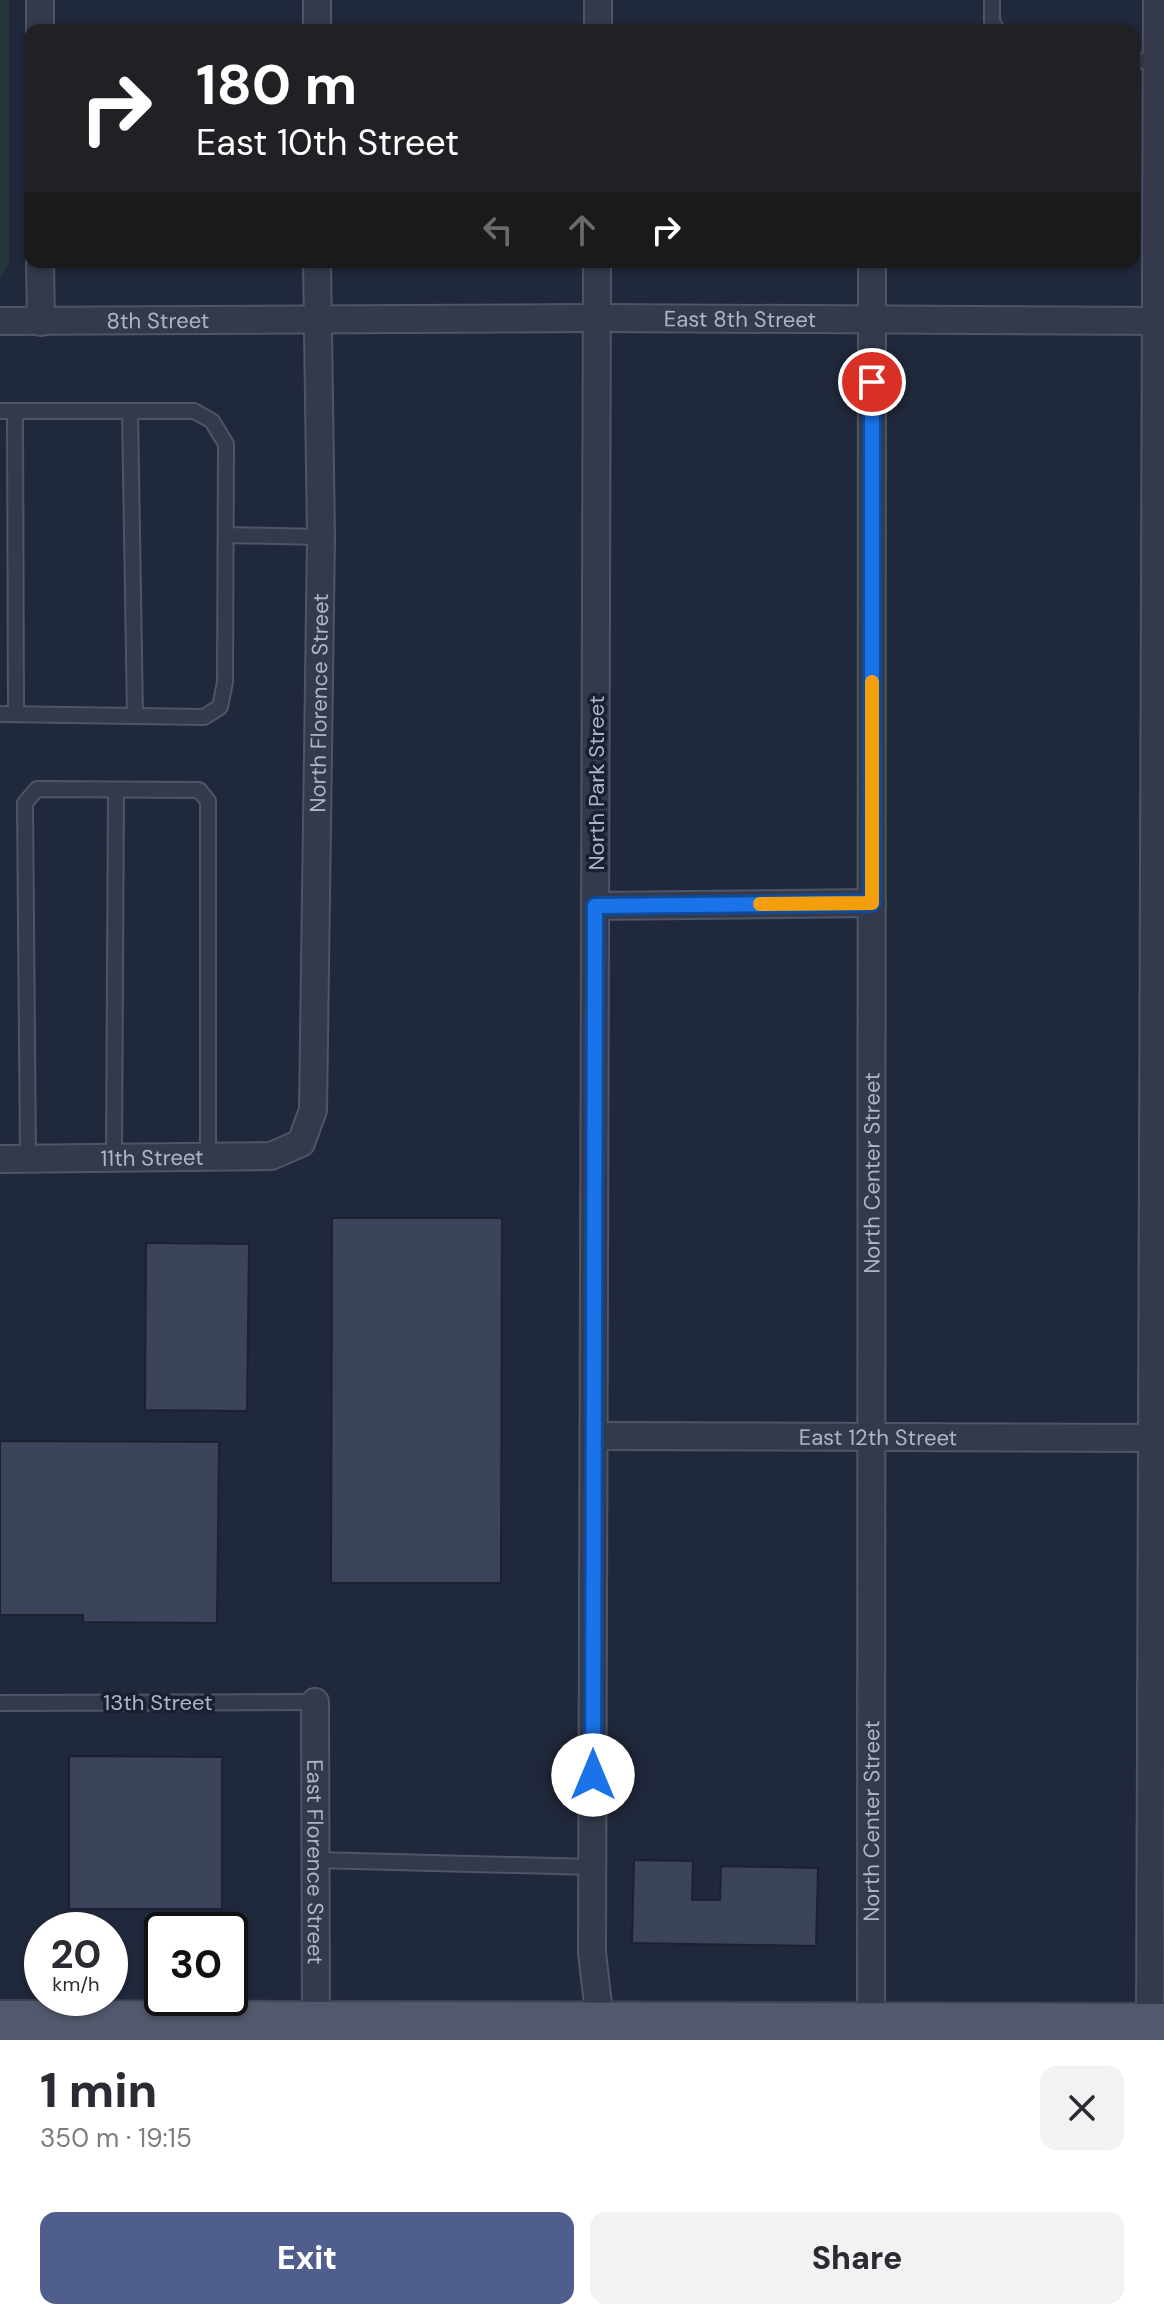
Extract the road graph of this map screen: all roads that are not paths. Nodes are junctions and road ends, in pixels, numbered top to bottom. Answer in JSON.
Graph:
{"nodes":[{"id":1,"x":40,"y":0,"type":"edge"},
{"id":2,"x":317,"y":0,"type":"edge"},
{"id":3,"x":598,"y":0,"type":"edge"},
{"id":4,"x":992,"y":0,"type":"edge"},
{"id":5,"x":1157,"y":0,"type":"edge"},
{"id":6,"x":40,"y":24,"type":"edge"},
{"id":7,"x":317,"y":24,"type":"edge"},
{"id":8,"x":598,"y":24,"type":"edge"},
{"id":9,"x":994,"y":24,"type":"edge"},
{"id":10,"x":1145,"y":61,"type":"edge"},
{"id":11,"x":40,"y":268,"type":"edge"},
{"id":12,"x":317,"y":268,"type":"edge"},
{"id":13,"x":597,"y":268,"type":"edge"},
{"id":14,"x":872,"y":268,"type":"edge"},
{"id":15,"x":597,"y":318,"type":"junction"},
{"id":16,"x":317,"y":319,"type":"junction"},
{"id":17,"x":0,"y":321,"type":"edge"},
{"id":18,"x":872,"y":321,"type":"junction"},
{"id":19,"x":1160,"y":321,"type":"edge"},
{"id":20,"x":41,"y":322,"type":"junction"},
{"id":21,"x":8,"y":411,"type":"edge"},
{"id":22,"x":130,"y":411,"type":"junction"},
{"id":23,"x":226,"y":535,"type":"junction"},
{"id":24,"x":321,"y":537,"type":"junction"},
{"id":25,"x":0,"y":714,"type":"edge"},
{"id":26,"x":16,"y":714,"type":"junction"},
{"id":27,"x":135,"y":716,"type":"junction"},
{"id":28,"x":116,"y":790,"type":"junction"},
{"id":29,"x":872,"y":903,"type":"junction"},
{"id":30,"x":595,"y":906,"type":"junction"},
{"id":31,"x":301,"y":1143,"type":"joint"},
{"id":32,"x":114,"y":1157,"type":"junction"},
{"id":33,"x":208,"y":1157,"type":"junction"},
{"id":34,"x":0,"y":1159,"type":"edge"},
{"id":35,"x":28,"y":1159,"type":"junction"},
{"id":36,"x":594,"y":1436,"type":"junction"},
{"id":37,"x":871,"y":1438,"type":"junction"},
{"id":38,"x":1157,"y":1438,"type":"edge"},
{"id":39,"x":315,"y":1702,"type":"joint"},
{"id":40,"x":0,"y":1703,"type":"edge"},
{"id":41,"x":316,"y":1860,"type":"junction"},
{"id":42,"x":592,"y":1867,"type":"junction"},
{"id":43,"x":0,"y":2022,"type":"edge"},
{"id":44,"x":316,"y":2023,"type":"junction"},
{"id":45,"x":1157,"y":2025,"type":"edge"},
{"id":46,"x":887,"y":2030,"type":"edge"},
{"id":47,"x":113,"y":2031,"type":"edge"},
{"id":48,"x":601,"y":2032,"type":"edge"}],
"edges":[{"from":1,"to":6,"type":"street"},
{"from":2,"to":7,"type":"street"},
{"from":3,"to":8,"type":"street"},
{"from":4,"to":9,"type":"lane"},
{"from":5,"to":10,"type":"street"},
{"from":10,"to":19,"type":"street"},
{"from":11,"to":20,"type":"street"},
{"from":12,"to":16,"type":"street","name":"North Florence Street"},
{"from":13,"to":15,"type":"street","name":"North Park Street"},
{"from":14,"to":18,"type":"street","name":"North Center Street"},
{"from":15,"to":16,"type":"street","name":"East 8th Street"},
{"from":15,"to":18,"type":"street","name":"East 8th Street"},
{"from":15,"to":30,"type":"street","name":"North Park Street"},
{"from":16,"to":20,"type":"street","name":"8th Street"},
{"from":16,"to":24,"type":"street","name":"North Florence Street"},
{"from":17,"to":20,"type":"street","name":"8th Street"},
{"from":18,"to":19,"type":"street","name":"East 8th Street"},
{"from":18,"to":29,"type":"street","name":"North Center Street"},
{"from":19,"to":38,"type":"street"},
{"from":21,"to":22,"type":"lane"},
{"from":21,"to":26,"type":"lane"},
{"from":22,"to":23,"type":"lane"},
{"from":22,"to":27,"type":"lane"},
{"from":23,"to":24,"type":"lane"},
{"from":23,"to":27,"type":"lane"},
{"from":24,"to":31,"type":"street","name":"North Florence Street"},
{"from":25,"to":26,"type":"lane"},
{"from":26,"to":27,"type":"lane"},
{"from":28,"to":32,"type":"lane"},
{"from":28,"to":33,"type":"lane"},
{"from":28,"to":35,"type":"lane"},
{"from":29,"to":30,"type":"street"},
{"from":29,"to":37,"type":"street","name":"North Center Street"},
{"from":30,"to":36,"type":"street","name":"North Park Street"},
{"from":31,"to":33,"type":"street","name":"11th Street"},
{"from":32,"to":33,"type":"street","name":"11th Street"},
{"from":32,"to":35,"type":"street","name":"11th Street"},
{"from":34,"to":35,"type":"street","name":"11th Street"},
{"from":36,"to":37,"type":"street","name":"East 12th Street"},
{"from":36,"to":42,"type":"street","name":"North Park Street"},
{"from":37,"to":38,"type":"street","name":"East 12th Street"},
{"from":37,"to":46,"type":"street","name":"North Center Street"},
{"from":38,"to":45,"type":"street"},
{"from":39,"to":40,"type":"lane","name":"13th Street"},
{"from":39,"to":41,"type":"street","name":"East Florence Street"},
{"from":41,"to":42,"type":"lane"},
{"from":41,"to":44,"type":"street","name":"East Florence Street"},
{"from":42,"to":48,"type":"street","name":"North Park Street"},
{"from":43,"to":47,"type":"main road"},
{"from":44,"to":47,"type":"main road"},
{"from":44,"to":48,"type":"main road"},
{"from":45,"to":46,"type":"main road"},
{"from":46,"to":48,"type":"main road"}]}
